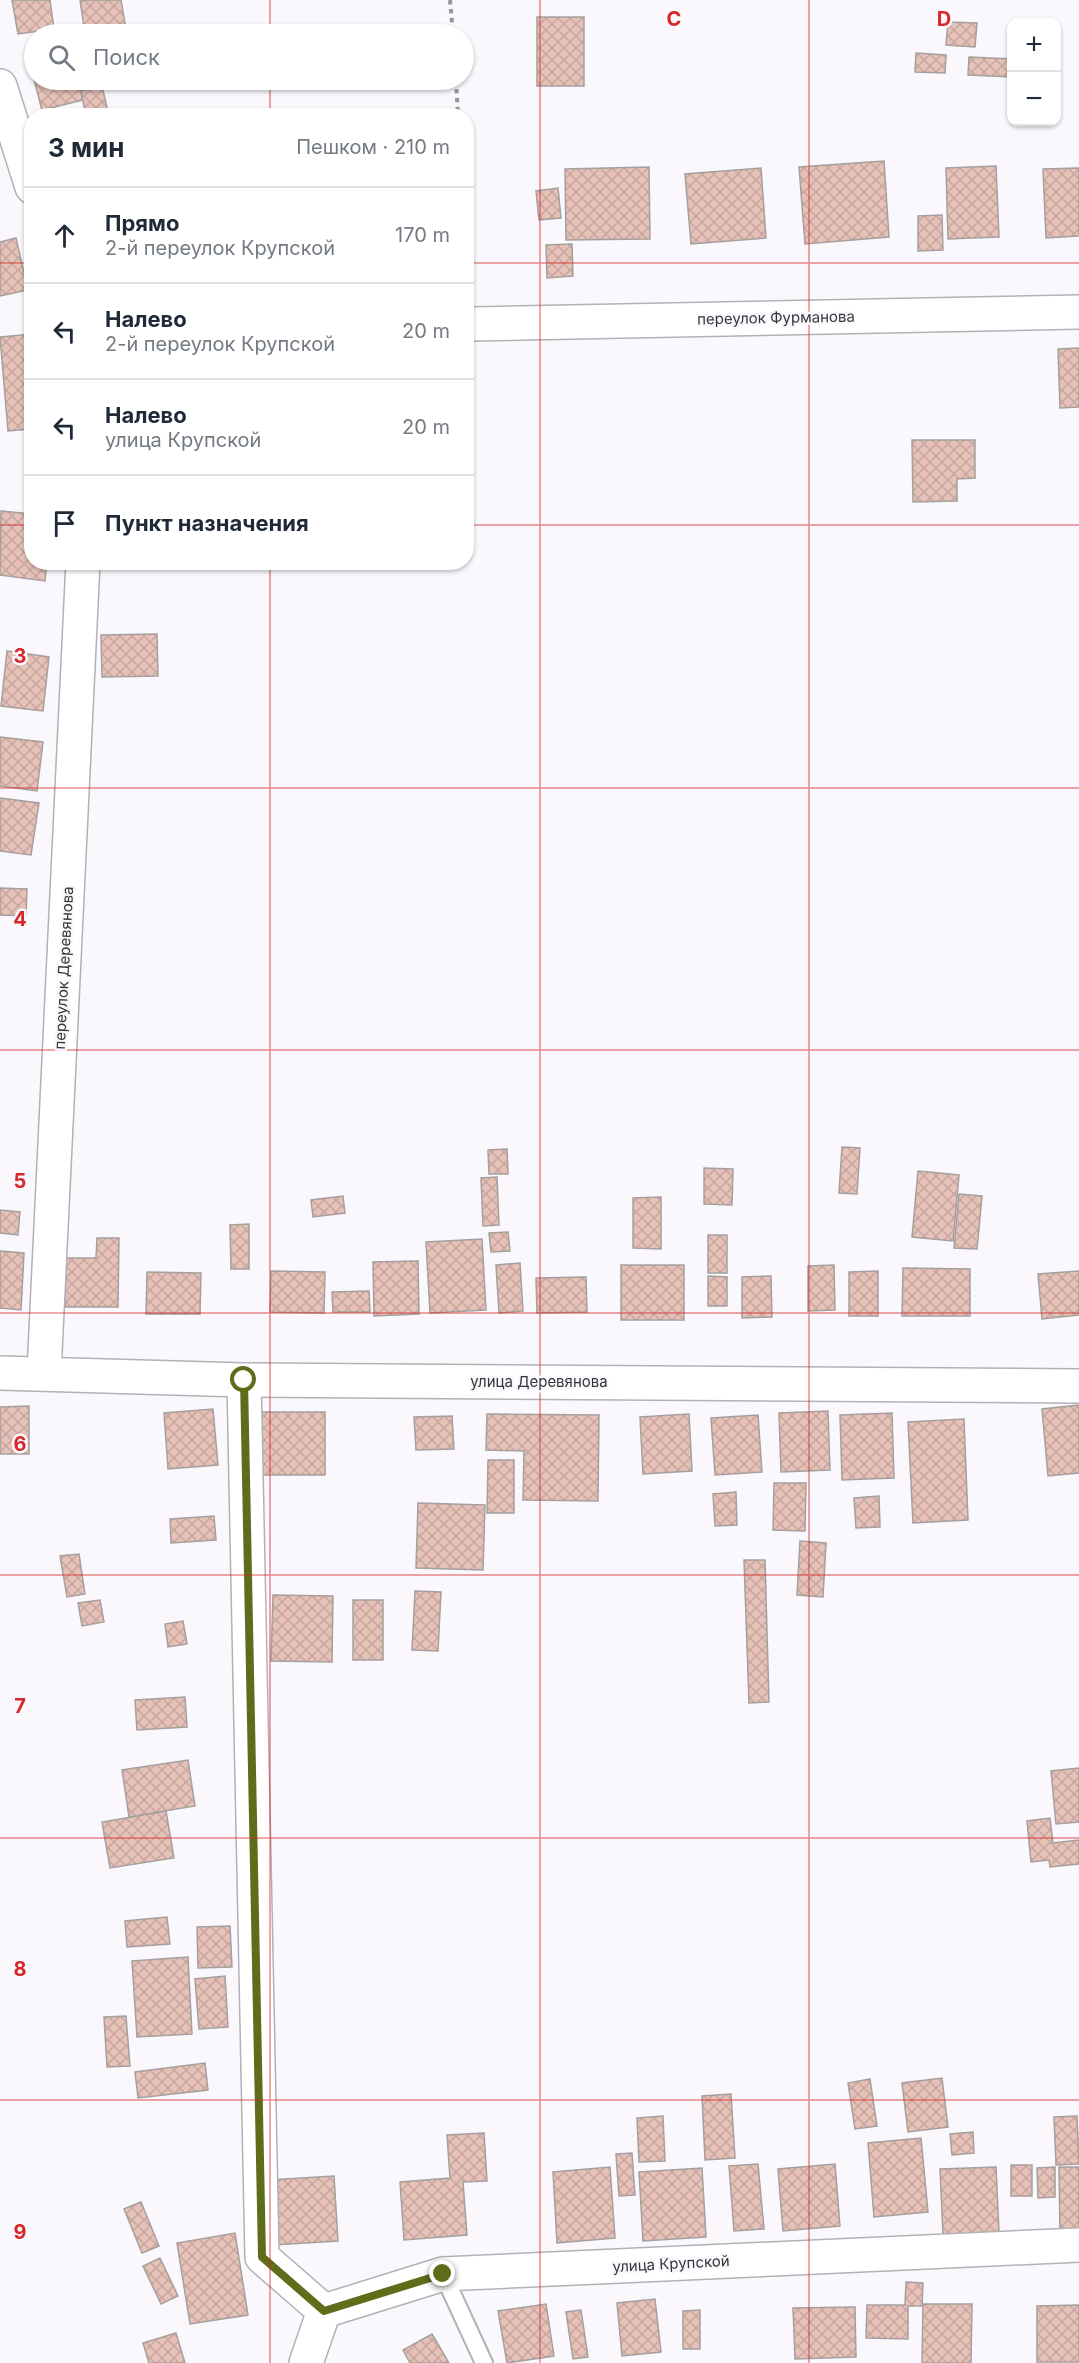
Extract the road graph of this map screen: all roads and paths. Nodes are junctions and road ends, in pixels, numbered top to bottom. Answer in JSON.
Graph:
{"nodes":[{"id":1,"x":450,"y":0,"type":"edge"},
{"id":2,"x":452,"y":24,"type":"edge"},
{"id":3,"x":0,"y":87,"type":"edge"},
{"id":4,"x":457,"y":90,"type":"edge"},
{"id":5,"x":458,"y":108,"type":"edge"},
{"id":6,"x":24,"y":162,"type":"edge"},
{"id":7,"x":1079,"y":312,"type":"edge"},
{"id":8,"x":474,"y":324,"type":"edge"},
{"id":9,"x":84,"y":570,"type":"edge"},
{"id":10,"x":0,"y":1373,"type":"edge"},
{"id":11,"x":44,"y":1373,"type":"junction"},
{"id":12,"x":244,"y":1380,"type":"junction"},
{"id":13,"x":1079,"y":1386,"type":"edge"},
{"id":14,"x":1079,"y":2245,"type":"edge"},
{"id":15,"x":443,"y":2274,"type":"junction"},
{"id":16,"x":324,"y":2311,"type":"junction"},
{"id":17,"x":306,"y":2363,"type":"edge"},
{"id":18,"x":484,"y":2363,"type":"edge"}],
"edges":[{"from":1,"to":2,"type":"path"},
{"from":3,"to":6,"type":"street"},
{"from":4,"to":5,"type":"path"},
{"from":7,"to":8,"type":"street","name":"переулок Фурманова"},
{"from":9,"to":11,"type":"street","name":"переулок Деревянова"},
{"from":10,"to":11,"type":"street","name":"улица Деревянова"},
{"from":11,"to":12,"type":"street","name":"улица Деревянова"},
{"from":12,"to":13,"type":"street","name":"улица Деревянова"},
{"from":12,"to":16,"type":"street"},
{"from":14,"to":15,"type":"street","name":"улица Крупской"},
{"from":15,"to":16,"type":"street","name":"улица Крупской"},
{"from":15,"to":18,"type":"lane"},
{"from":16,"to":17,"type":"street"}]}
